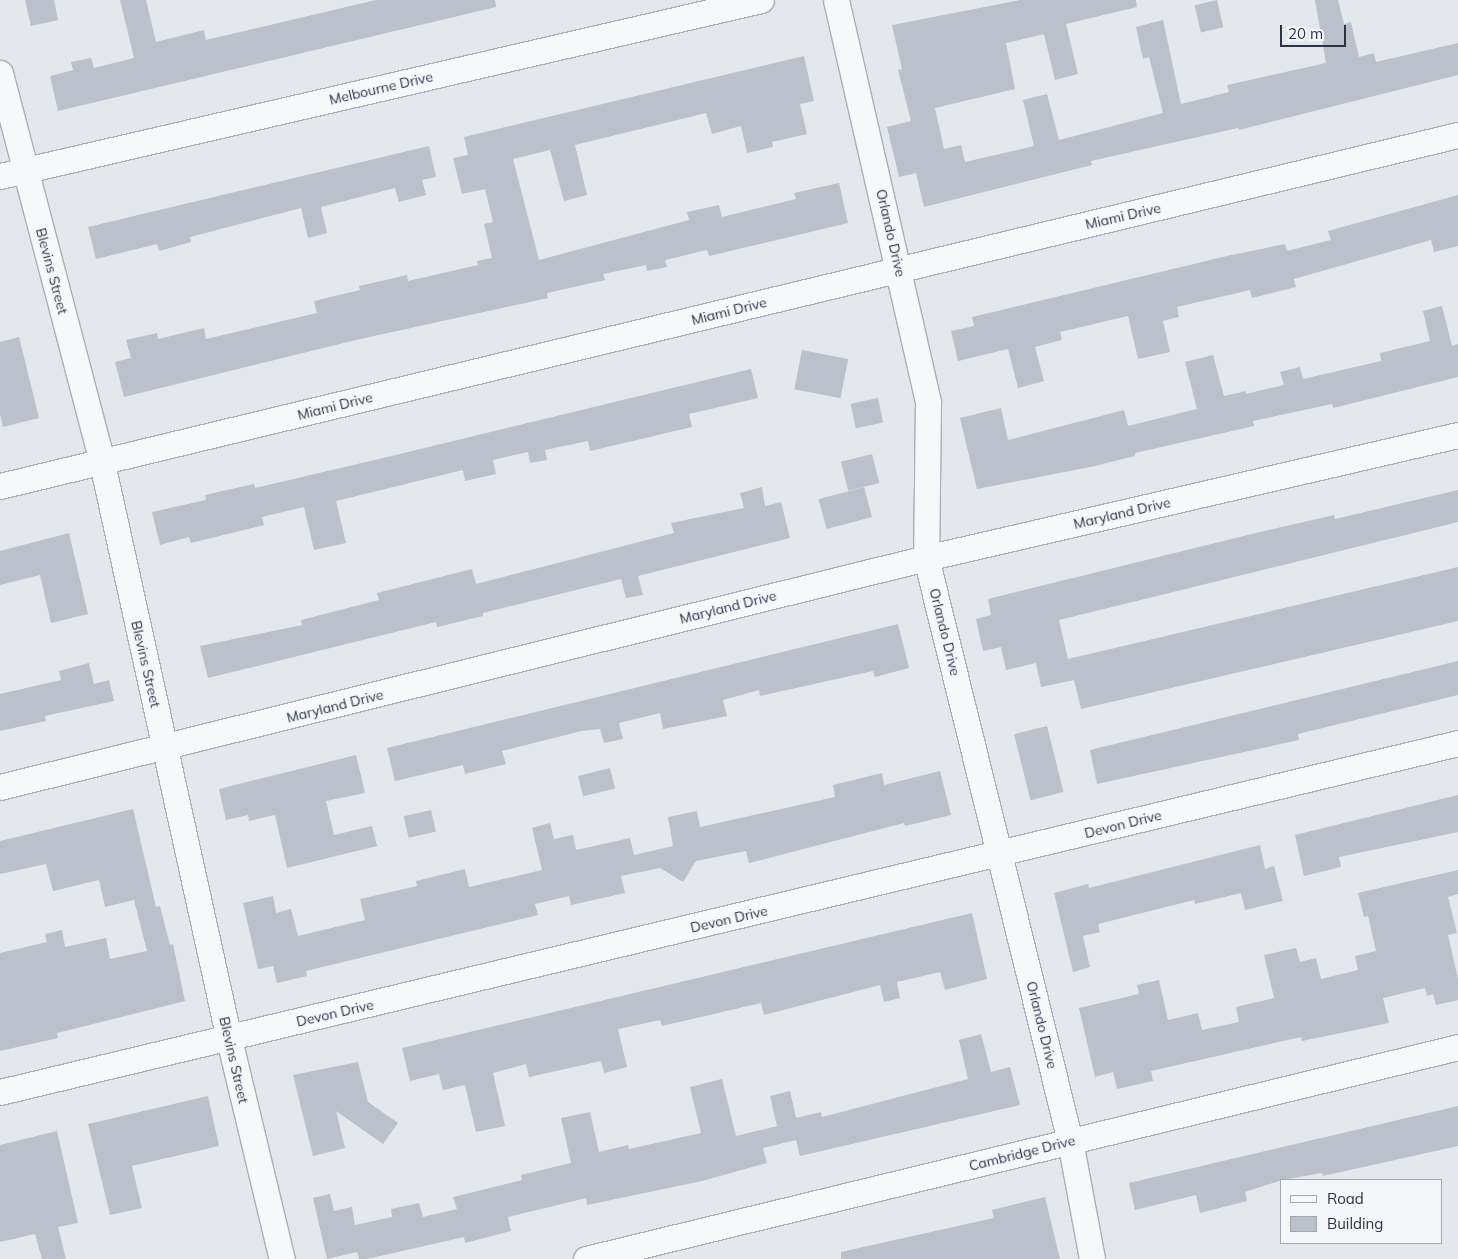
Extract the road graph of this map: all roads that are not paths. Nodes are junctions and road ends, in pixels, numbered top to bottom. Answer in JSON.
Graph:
{"nodes":[{"id":1,"x":761,"y":0,"type":"edge"},
{"id":2,"x":836,"y":0,"type":"edge"},
{"id":3,"x":0,"y":73,"type":"edge"},
{"id":4,"x":1458,"y":135,"type":"edge"},
{"id":5,"x":26,"y":169,"type":"junction"},
{"id":6,"x":0,"y":176,"type":"edge"},
{"id":7,"x":900,"y":269,"type":"junction"},
{"id":8,"x":1458,"y":435,"type":"edge"},
{"id":9,"x":102,"y":464,"type":"junction"},
{"id":10,"x":0,"y":486,"type":"edge"},
{"id":11,"x":926,"y":558,"type":"junction"},
{"id":12,"x":1458,"y":743,"type":"edge"},
{"id":13,"x":165,"y":748,"type":"junction"},
{"id":14,"x":0,"y":788,"type":"edge"},
{"id":15,"x":1000,"y":854,"type":"junction"},
{"id":16,"x":229,"y":1039,"type":"junction"},
{"id":17,"x":1458,"y":1047,"type":"edge"},
{"id":18,"x":0,"y":1092,"type":"edge"},
{"id":19,"x":1070,"y":1141,"type":"junction"},
{"id":20,"x":282,"y":1259,"type":"edge"},
{"id":21,"x":586,"y":1259,"type":"edge"},
{"id":22,"x":1092,"y":1259,"type":"edge"}],
"edges":[{"from":1,"to":5,"type":"street","name":"Melbourne Drive"},
{"from":2,"to":7,"type":"street","name":"Orlando Drive"},
{"from":3,"to":5,"type":"street","name":"Blevins Street"},
{"from":4,"to":7,"type":"street","name":"Miami Drive"},
{"from":5,"to":6,"type":"street","name":"Melbourne Drive"},
{"from":5,"to":9,"type":"street","name":"Blevins Street"},
{"from":7,"to":9,"type":"street","name":"Miami Drive"},
{"from":7,"to":11,"type":"street","name":"Orlando Drive"},
{"from":8,"to":11,"type":"street","name":"Maryland Drive"},
{"from":9,"to":10,"type":"street","name":"Miami Drive"},
{"from":9,"to":13,"type":"street","name":"Blevins Street"},
{"from":11,"to":13,"type":"street","name":"Maryland Drive"},
{"from":11,"to":15,"type":"street","name":"Orlando Drive"},
{"from":12,"to":15,"type":"street","name":"Devon Drive"},
{"from":13,"to":14,"type":"street","name":"Maryland Drive"},
{"from":13,"to":16,"type":"street","name":"Blevins Street"},
{"from":15,"to":16,"type":"street","name":"Devon Drive"},
{"from":15,"to":19,"type":"street","name":"Orlando Drive"},
{"from":16,"to":18,"type":"street","name":"Devon Drive"},
{"from":16,"to":20,"type":"street","name":"Blevins Street"},
{"from":17,"to":19,"type":"street","name":"Cambridge Drive"},
{"from":19,"to":21,"type":"street","name":"Cambridge Drive"},
{"from":19,"to":22,"type":"street","name":"Orlando Drive"}]}
